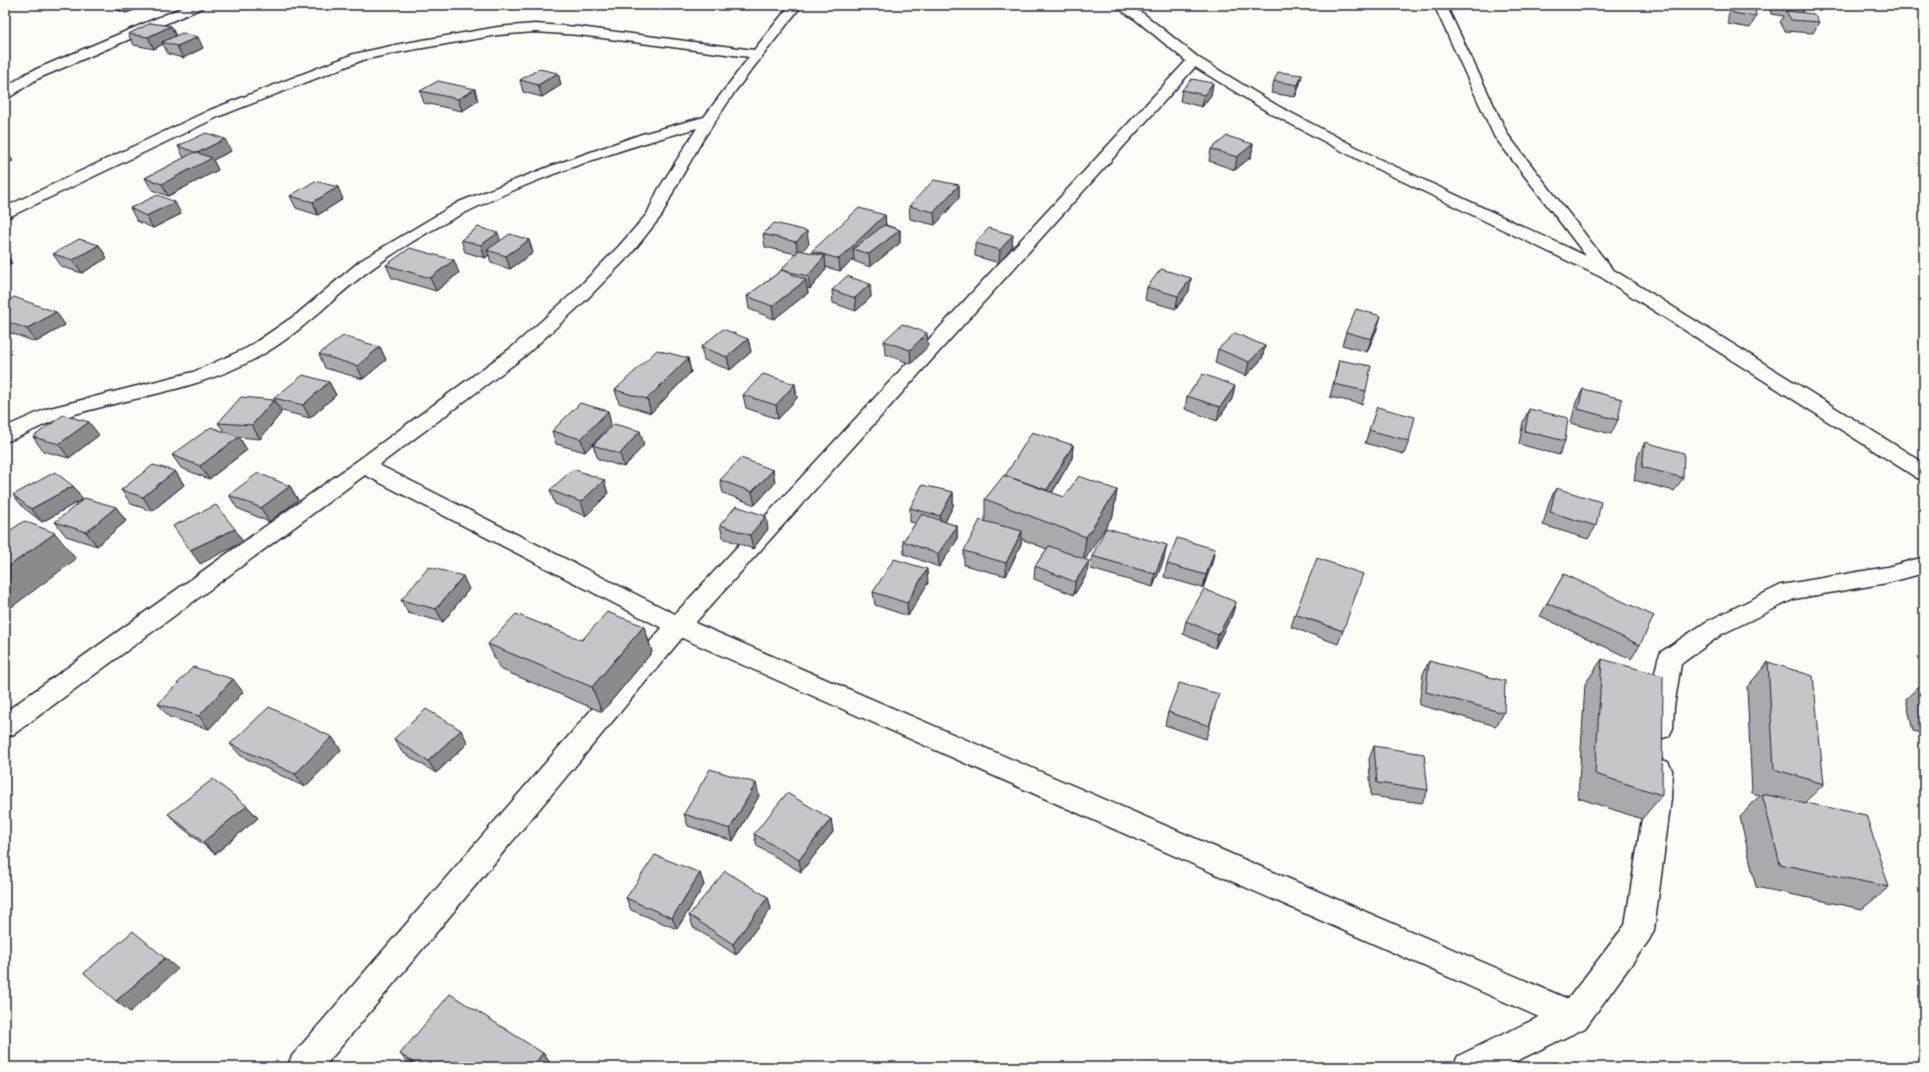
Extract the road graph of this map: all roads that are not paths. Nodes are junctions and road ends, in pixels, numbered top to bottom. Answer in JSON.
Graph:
{"nodes":[{"id":1,"x":198,"y":5,"type":"edge"},
{"id":2,"x":796,"y":5,"type":"edge"},
{"id":3,"x":1119,"y":5,"type":"edge"},
{"id":4,"x":1440,"y":5,"type":"edge"},
{"id":5,"x":757,"y":54,"type":"junction"},
{"id":6,"x":1194,"y":61,"type":"junction"},
{"id":7,"x":5,"y":94,"type":"edge"},
{"id":8,"x":709,"y":120,"type":"junction"},
{"id":9,"x":5,"y":213,"type":"edge"},
{"id":10,"x":1607,"y":273,"type":"junction"},
{"id":11,"x":5,"y":435,"type":"edge"},
{"id":12,"x":364,"y":466,"type":"junction"},
{"id":13,"x":1924,"y":473,"type":"edge"},
{"id":14,"x":1924,"y":565,"type":"edge"},
{"id":15,"x":678,"y":626,"type":"junction"},
{"id":16,"x":5,"y":726,"type":"edge"},
{"id":17,"x":1574,"y":1017,"type":"junction"},
{"id":18,"x":303,"y":1067,"type":"edge"},
{"id":19,"x":1469,"y":1067,"type":"edge"}],
"edges":[{"from":1,"to":7,"type":"street"},
{"from":2,"to":5,"type":"street"},
{"from":3,"to":6,"type":"street"},
{"from":4,"to":10,"type":"street"},
{"from":5,"to":8,"type":"street"},
{"from":5,"to":9,"type":"street"},
{"from":6,"to":10,"type":"street"},
{"from":6,"to":15,"type":"street"},
{"from":8,"to":11,"type":"street"},
{"from":8,"to":12,"type":"street"},
{"from":10,"to":13,"type":"street"},
{"from":12,"to":15,"type":"street"},
{"from":12,"to":16,"type":"street"},
{"from":14,"to":17,"type":"street"},
{"from":15,"to":17,"type":"street"},
{"from":15,"to":18,"type":"street"},
{"from":17,"to":19,"type":"street"}]}
